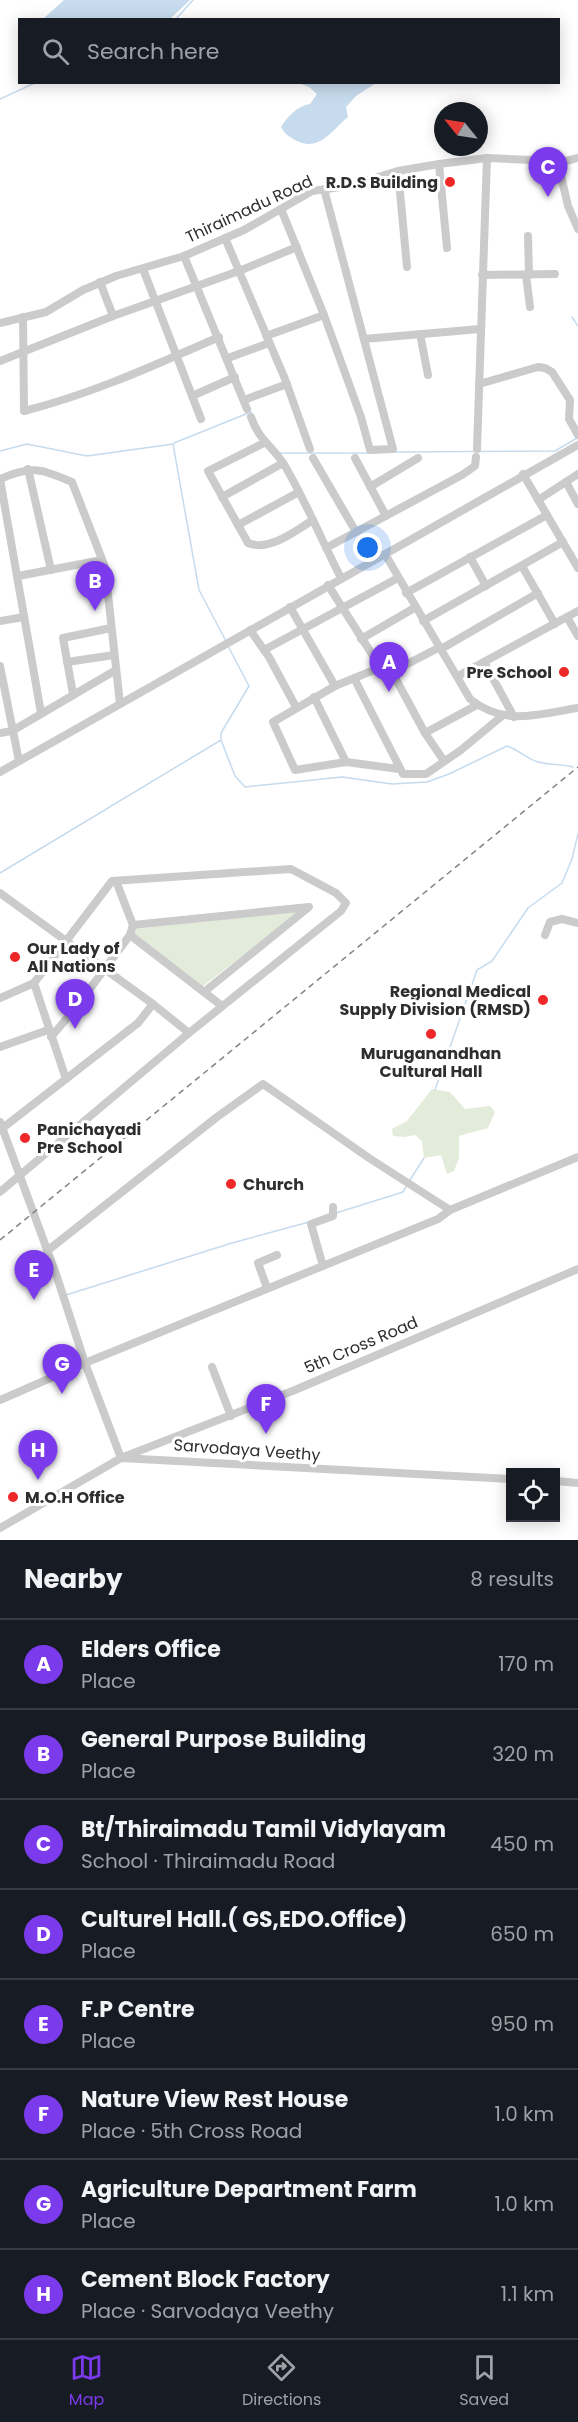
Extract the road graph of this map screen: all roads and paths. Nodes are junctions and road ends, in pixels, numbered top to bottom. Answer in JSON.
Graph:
{"nodes":[{"id":1,"x":487,"y":158,"type":"junction"},
{"id":2,"x":578,"y":158,"type":"edge"},
{"id":3,"x":558,"y":163,"type":"junction"},
{"id":4,"x":439,"y":164,"type":"junction"},
{"id":5,"x":398,"y":171,"type":"junction"},
{"id":6,"x":324,"y":189,"type":"junction"},
{"id":7,"x":281,"y":209,"type":"junction"},
{"id":8,"x":578,"y":229,"type":"edge"},
{"id":9,"x":528,"y":236,"type":"dead end"},
{"id":10,"x":225,"y":238,"type":"junction"},
{"id":11,"x":297,"y":247,"type":"junction"},
{"id":12,"x":447,"y":248,"type":"dead end"},
{"id":13,"x":184,"y":256,"type":"junction"},
{"id":14,"x":407,"y":267,"type":"dead end"},
{"id":15,"x":143,"y":269,"type":"junction"},
{"id":16,"x":239,"y":271,"type":"junction"},
{"id":17,"x":555,"y":274,"type":"dead end"},
{"id":18,"x":482,"y":275,"type":"junction"},
{"id":19,"x":527,"y":275,"type":"junction"},
{"id":20,"x":100,"y":282,"type":"junction"},
{"id":21,"x":197,"y":287,"type":"junction"},
{"id":22,"x":155,"y":302,"type":"junction"},
{"id":23,"x":530,"y":307,"type":"dead end"},
{"id":24,"x":324,"y":315,"type":"junction"},
{"id":25,"x":113,"y":316,"type":"junction"},
{"id":26,"x":23,"y":317,"type":"junction"},
{"id":27,"x":0,"y":323,"type":"edge"},
{"id":28,"x":480,"y":329,"type":"junction"},
{"id":29,"x":420,"y":334,"type":"junction"},
{"id":30,"x":219,"y":337,"type":"junction"},
{"id":31,"x":364,"y":339,"type":"junction"},
{"id":32,"x":267,"y":340,"type":"junction"},
{"id":33,"x":23,"y":352,"type":"junction"},
{"id":34,"x":177,"y":355,"type":"junction"},
{"id":35,"x":228,"y":358,"type":"junction"},
{"id":36,"x":0,"y":361,"type":"edge"},
{"id":37,"x":428,"y":375,"type":"dead end"},
{"id":38,"x":235,"y":377,"type":"junction"},
{"id":39,"x":287,"y":384,"type":"junction"},
{"id":40,"x":479,"y":384,"type":"junction"},
{"id":41,"x":192,"y":396,"type":"junction"},
{"id":42,"x":247,"y":408,"type":"junction"},
{"id":43,"x":201,"y":419,"type":"dead end"},
{"id":44,"x":578,"y":435,"type":"edge"},
{"id":45,"x":264,"y":443,"type":"junction"},
{"id":46,"x":578,"y":445,"type":"edge"},
{"id":47,"x":355,"y":458,"type":"dead end"},
{"id":48,"x":418,"y":458,"type":"dead end"},
{"id":49,"x":283,"y":463,"type":"junction"},
{"id":50,"x":28,"y":469,"type":"junction"},
{"id":51,"x":523,"y":474,"type":"junction"},
{"id":52,"x":578,"y":474,"type":"edge"},
{"id":53,"x":0,"y":479,"type":"edge"},
{"id":54,"x":566,"y":482,"type":"junction"},
{"id":55,"x":370,"y":487,"type":"junction"},
{"id":56,"x":299,"y":492,"type":"junction"},
{"id":57,"x":222,"y":497,"type":"junction"},
{"id":58,"x":538,"y":500,"type":"junction"},
{"id":59,"x":578,"y":504,"type":"edge"},
{"id":60,"x":547,"y":515,"type":"junction"},
{"id":61,"x":386,"y":516,"type":"junction"},
{"id":62,"x":312,"y":520,"type":"junction"},
{"id":63,"x":238,"y":525,"type":"junction"},
{"id":64,"x":356,"y":532,"type":"junction"},
{"id":65,"x":563,"y":542,"type":"junction"},
{"id":66,"x":326,"y":548,"type":"junction"},
{"id":67,"x":385,"y":554,"type":"junction"},
{"id":68,"x":470,"y":557,"type":"junction"},
{"id":69,"x":102,"y":560,"type":"junction"},
{"id":70,"x":522,"y":566,"type":"junction"},
{"id":71,"x":578,"y":568,"type":"edge"},
{"id":72,"x":51,"y":570,"type":"junction"},
{"id":73,"x":18,"y":576,"type":"junction"},
{"id":74,"x":341,"y":578,"type":"junction"},
{"id":75,"x":398,"y":578,"type":"junction"},
{"id":76,"x":328,"y":585,"type":"junction"},
{"id":77,"x":486,"y":586,"type":"junction"},
{"id":78,"x":538,"y":592,"type":"junction"},
{"id":79,"x":406,"y":593,"type":"junction"},
{"id":80,"x":290,"y":607,"type":"junction"},
{"id":81,"x":416,"y":607,"type":"junction"},
{"id":82,"x":343,"y":608,"type":"junction"},
{"id":83,"x":578,"y":611,"type":"edge"},
{"id":84,"x":24,"y":617,"type":"junction"},
{"id":85,"x":567,"y":617,"type":"junction"},
{"id":86,"x":0,"y":621,"type":"edge"},
{"id":87,"x":423,"y":621,"type":"junction"},
{"id":88,"x":555,"y":624,"type":"junction"},
{"id":89,"x":111,"y":628,"type":"junction"},
{"id":90,"x":250,"y":630,"type":"junction"},
{"id":91,"x":303,"y":630,"type":"junction"},
{"id":92,"x":578,"y":636,"type":"edge"},
{"id":93,"x":361,"y":639,"type":"junction"},
{"id":94,"x":440,"y":648,"type":"junction"},
{"id":95,"x":264,"y":650,"type":"junction"},
{"id":96,"x":114,"y":655,"type":"junction"},
{"id":97,"x":67,"y":662,"type":"junction"},
{"id":98,"x":484,"y":662,"type":"junction"},
{"id":99,"x":0,"y":666,"type":"edge"},
{"id":100,"x":379,"y":668,"type":"junction"},
{"id":101,"x":116,"y":670,"type":"junction"},
{"id":102,"x":392,"y":672,"type":"junction"},
{"id":103,"x":458,"y":676,"type":"junction"},
{"id":104,"x":354,"y":678,"type":"junction"},
{"id":105,"x":335,"y":686,"type":"junction"},
{"id":106,"x":73,"y":694,"type":"junction"},
{"id":107,"x":314,"y":697,"type":"junction"},
{"id":108,"x":120,"y":704,"type":"junction"},
{"id":109,"x":477,"y":705,"type":"junction"},
{"id":110,"x":296,"y":707,"type":"junction"},
{"id":111,"x":578,"y":708,"type":"edge"},
{"id":112,"x":41,"y":713,"type":"junction"},
{"id":113,"x":502,"y":716,"type":"junction"},
{"id":114,"x":514,"y":717,"type":"junction"},
{"id":115,"x":12,"y":731,"type":"junction"},
{"id":116,"x":0,"y":733,"type":"edge"},
{"id":117,"x":425,"y":733,"type":"junction"},
{"id":118,"x":19,"y":761,"type":"junction"},
{"id":119,"x":444,"y":761,"type":"junction"},
{"id":120,"x":346,"y":762,"type":"junction"},
{"id":121,"x":399,"y":769,"type":"junction"},
{"id":122,"x":0,"y":772,"type":"edge"},
{"id":123,"x":116,"y":881,"type":"junction"},
{"id":124,"x":0,"y":893,"type":"edge"},
{"id":125,"x":578,"y":923,"type":"edge"},
{"id":126,"x":133,"y":925,"type":"junction"},
{"id":127,"x":130,"y":935,"type":"junction"},
{"id":128,"x":545,"y":936,"type":"dead end"},
{"id":129,"x":66,"y":939,"type":"junction"},
{"id":130,"x":105,"y":968,"type":"junction"},
{"id":131,"x":34,"y":983,"type":"junction"},
{"id":132,"x":204,"y":992,"type":"junction"},
{"id":133,"x":0,"y":998,"type":"edge"},
{"id":134,"x":153,"y":1004,"type":"junction"},
{"id":135,"x":222,"y":1006,"type":"junction"},
{"id":136,"x":50,"y":1033,"type":"junction"},
{"id":137,"x":189,"y":1033,"type":"junction"},
{"id":138,"x":0,"y":1047,"type":"edge"},
{"id":139,"x":66,"y":1079,"type":"junction"},
{"id":140,"x":1,"y":1127,"type":"edge"},
{"id":141,"x":578,"y":1157,"type":"edge"},
{"id":142,"x":19,"y":1175,"type":"junction"},
{"id":143,"x":0,"y":1192,"type":"edge"},
{"id":144,"x":333,"y":1207,"type":"dead end"},
{"id":145,"x":450,"y":1210,"type":"junction"},
{"id":146,"x":47,"y":1251,"type":"junction"},
{"id":147,"x":277,"y":1255,"type":"dead end"},
{"id":148,"x":323,"y":1266,"type":"junction"},
{"id":149,"x":578,"y":1269,"type":"edge"},
{"id":150,"x":267,"y":1288,"type":"junction"},
{"id":151,"x":85,"y":1363,"type":"junction"},
{"id":152,"x":212,"y":1366,"type":"dead end"},
{"id":153,"x":0,"y":1400,"type":"edge"},
{"id":154,"x":231,"y":1416,"type":"junction"},
{"id":155,"x":121,"y":1458,"type":"junction"},
{"id":156,"x":506,"y":1479,"type":"edge"},
{"id":157,"x":560,"y":1481,"type":"edge"},
{"id":158,"x":578,"y":1483,"type":"edge"},
{"id":159,"x":0,"y":1528,"type":"edge"}],
"edges":[{"from":1,"to":3,"type":"street","name":"Thiraimadu Road"},
{"from":1,"to":4,"type":"street","name":"Thiraimadu Road"},
{"from":1,"to":18,"type":"street"},
{"from":2,"to":3,"type":"street"},
{"from":3,"to":8,"type":"street"},
{"from":4,"to":5,"type":"street","name":"Thiraimadu Road"},
{"from":4,"to":12,"type":"street"},
{"from":5,"to":6,"type":"street","name":"Thiraimadu Road"},
{"from":5,"to":14,"type":"street"},
{"from":6,"to":7,"type":"street","name":"Thiraimadu Road"},
{"from":6,"to":31,"type":"street"},
{"from":7,"to":10,"type":"street","name":"Thiraimadu Road"},
{"from":7,"to":11,"type":"street"},
{"from":9,"to":19,"type":"street"},
{"from":10,"to":13,"type":"street","name":"Thiraimadu Road"},
{"from":10,"to":16,"type":"street"},
{"from":11,"to":16,"type":"street"},
{"from":11,"to":24,"type":"street"},
{"from":13,"to":15,"type":"street","name":"Thiraimadu Road"},
{"from":13,"to":21,"type":"street"},
{"from":15,"to":20,"type":"street","name":"Thiraimadu Road"},
{"from":15,"to":22,"type":"street"},
{"from":16,"to":21,"type":"street"},
{"from":16,"to":32,"type":"street"},
{"from":17,"to":19,"type":"street"},
{"from":18,"to":19,"type":"street"},
{"from":18,"to":28,"type":"street"},
{"from":19,"to":23,"type":"street"},
{"from":20,"to":25,"type":"street"},
{"from":20,"to":26,"type":"street","name":"Thiraimadu Road"},
{"from":21,"to":22,"type":"street"},
{"from":21,"to":30,"type":"street"},
{"from":22,"to":25,"type":"street"},
{"from":22,"to":34,"type":"street"},
{"from":24,"to":31,"type":"street"},
{"from":24,"to":32,"type":"street"},
{"from":25,"to":33,"type":"street"},
{"from":26,"to":27,"type":"street","name":"Thiraimadu Road"},
{"from":26,"to":33,"type":"street"},
{"from":28,"to":29,"type":"street"},
{"from":28,"to":40,"type":"street"},
{"from":29,"to":31,"type":"street"},
{"from":29,"to":37,"type":"street"},
{"from":30,"to":34,"type":"street"},
{"from":30,"to":35,"type":"street"},
{"from":32,"to":35,"type":"street"},
{"from":32,"to":39,"type":"street"},
{"from":33,"to":34,"type":"street"},
{"from":33,"to":36,"type":"street"},
{"from":34,"to":41,"type":"street"},
{"from":35,"to":38,"type":"street"},
{"from":38,"to":41,"type":"street"},
{"from":38,"to":42,"type":"street"},
{"from":39,"to":42,"type":"street"},
{"from":39,"to":64,"type":"street"},
{"from":40,"to":44,"type":"street"},
{"from":40,"to":61,"type":"street"},
{"from":41,"to":43,"type":"street"},
{"from":42,"to":45,"type":"street"},
{"from":45,"to":49,"type":"street"},
{"from":45,"to":57,"type":"street"},
{"from":46,"to":51,"type":"street"},
{"from":47,"to":55,"type":"street"},
{"from":48,"to":55,"type":"street"},
{"from":49,"to":56,"type":"street"},
{"from":49,"to":57,"type":"street"},
{"from":50,"to":53,"type":"street"},
{"from":50,"to":69,"type":"street"},
{"from":50,"to":72,"type":"street"},
{"from":51,"to":58,"type":"street"},
{"from":51,"to":67,"type":"street"},
{"from":52,"to":54,"type":"street"},
{"from":53,"to":73,"type":"street"},
{"from":54,"to":58,"type":"street"},
{"from":54,"to":59,"type":"street"},
{"from":55,"to":61,"type":"street"},
{"from":56,"to":62,"type":"street"},
{"from":56,"to":63,"type":"street"},
{"from":57,"to":63,"type":"street"},
{"from":58,"to":60,"type":"street"},
{"from":60,"to":65,"type":"street"},
{"from":60,"to":68,"type":"street"},
{"from":61,"to":64,"type":"street"},
{"from":62,"to":63,"type":"street"},
{"from":62,"to":66,"type":"street"},
{"from":64,"to":66,"type":"street"},
{"from":65,"to":70,"type":"street"},
{"from":65,"to":71,"type":"street"},
{"from":66,"to":74,"type":"street"},
{"from":67,"to":74,"type":"street"},
{"from":67,"to":75,"type":"street"},
{"from":68,"to":77,"type":"street"},
{"from":68,"to":79,"type":"street"},
{"from":69,"to":72,"type":"street"},
{"from":69,"to":89,"type":"street"},
{"from":70,"to":77,"type":"street"},
{"from":70,"to":78,"type":"street"},
{"from":72,"to":73,"type":"street"},
{"from":73,"to":84,"type":"street"},
{"from":74,"to":76,"type":"street"},
{"from":75,"to":79,"type":"street"},
{"from":75,"to":82,"type":"street"},
{"from":76,"to":80,"type":"street"},
{"from":76,"to":82,"type":"street"},
{"from":77,"to":87,"type":"street"},
{"from":78,"to":88,"type":"street"},
{"from":78,"to":94,"type":"street"},
{"from":79,"to":81,"type":"street"},
{"from":80,"to":90,"type":"street"},
{"from":80,"to":91,"type":"street"},
{"from":81,"to":87,"type":"street"},
{"from":81,"to":93,"type":"street"},
{"from":82,"to":91,"type":"street"},
{"from":82,"to":93,"type":"street"},
{"from":83,"to":85,"type":"street"},
{"from":84,"to":86,"type":"street"},
{"from":84,"to":112,"type":"street"},
{"from":85,"to":88,"type":"street"},
{"from":85,"to":92,"type":"street"},
{"from":87,"to":94,"type":"street"},
{"from":88,"to":98,"type":"street"},
{"from":89,"to":96,"type":"street"},
{"from":89,"to":97,"type":"street"},
{"from":90,"to":95,"type":"street"},
{"from":90,"to":108,"type":"street"},
{"from":91,"to":95,"type":"street"},
{"from":91,"to":105,"type":"street"},
{"from":93,"to":100,"type":"street"},
{"from":94,"to":102,"type":"street"},
{"from":94,"to":103,"type":"street"},
{"from":95,"to":110,"type":"street"},
{"from":96,"to":97,"type":"street"},
{"from":96,"to":101,"type":"street"},
{"from":97,"to":106,"type":"street"},
{"from":98,"to":103,"type":"street"},
{"from":98,"to":114,"type":"street"},
{"from":99,"to":115,"type":"street"},
{"from":100,"to":102,"type":"street"},
{"from":100,"to":104,"type":"street"},
{"from":101,"to":106,"type":"street"},
{"from":101,"to":108,"type":"street"},
{"from":102,"to":117,"type":"street"},
{"from":103,"to":109,"type":"street"},
{"from":104,"to":105,"type":"street"},
{"from":104,"to":121,"type":"street"},
{"from":105,"to":107,"type":"street"},
{"from":106,"to":112,"type":"street"},
{"from":107,"to":110,"type":"street"},
{"from":107,"to":120,"type":"street"},
{"from":108,"to":118,"type":"street"},
{"from":109,"to":113,"type":"street"},
{"from":109,"to":117,"type":"street"},
{"from":110,"to":120,"type":"street"},
{"from":111,"to":114,"type":"street"},
{"from":112,"to":115,"type":"street"},
{"from":113,"to":114,"type":"street"},
{"from":113,"to":119,"type":"street"},
{"from":115,"to":116,"type":"street"},
{"from":115,"to":118,"type":"street"},
{"from":117,"to":119,"type":"street"},
{"from":118,"to":122,"type":"street"},
{"from":119,"to":121,"type":"street"},
{"from":120,"to":121,"type":"street"},
{"from":123,"to":126,"type":"street"},
{"from":123,"to":129,"type":"street"},
{"from":123,"to":135,"type":"street"},
{"from":124,"to":129,"type":"street"},
{"from":125,"to":128,"type":"street"},
{"from":126,"to":127,"type":"street"},
{"from":126,"to":132,"type":"street"},
{"from":127,"to":130,"type":"street"},
{"from":127,"to":132,"type":"street"},
{"from":129,"to":130,"type":"street"},
{"from":129,"to":131,"type":"street"},
{"from":130,"to":134,"type":"street"},
{"from":130,"to":136,"type":"street"},
{"from":131,"to":133,"type":"street"},
{"from":131,"to":136,"type":"street"},
{"from":132,"to":135,"type":"street"},
{"from":134,"to":137,"type":"street"},
{"from":134,"to":139,"type":"street"},
{"from":135,"to":137,"type":"street"},
{"from":136,"to":138,"type":"street"},
{"from":136,"to":139,"type":"street"},
{"from":137,"to":142,"type":"street"},
{"from":139,"to":140,"type":"street"},
{"from":140,"to":142,"type":"street"},
{"from":141,"to":145,"type":"street"},
{"from":142,"to":143,"type":"street"},
{"from":142,"to":146,"type":"street"},
{"from":144,"to":148,"type":"street"},
{"from":145,"to":146,"type":"street"},
{"from":145,"to":148,"type":"street"},
{"from":146,"to":151,"type":"street"},
{"from":147,"to":150,"type":"street"},
{"from":148,"to":150,"type":"street"},
{"from":149,"to":154,"type":"street","name":"5th Cross Road"},
{"from":150,"to":151,"type":"street"},
{"from":151,"to":153,"type":"street"},
{"from":151,"to":155,"type":"street"},
{"from":152,"to":154,"type":"street"},
{"from":154,"to":155,"type":"street","name":"5th Cross Road"},
{"from":155,"to":156,"type":"street","name":"Sarvodaya Veethy"},
{"from":155,"to":159,"type":"street"},
{"from":157,"to":158,"type":"street"}]}
